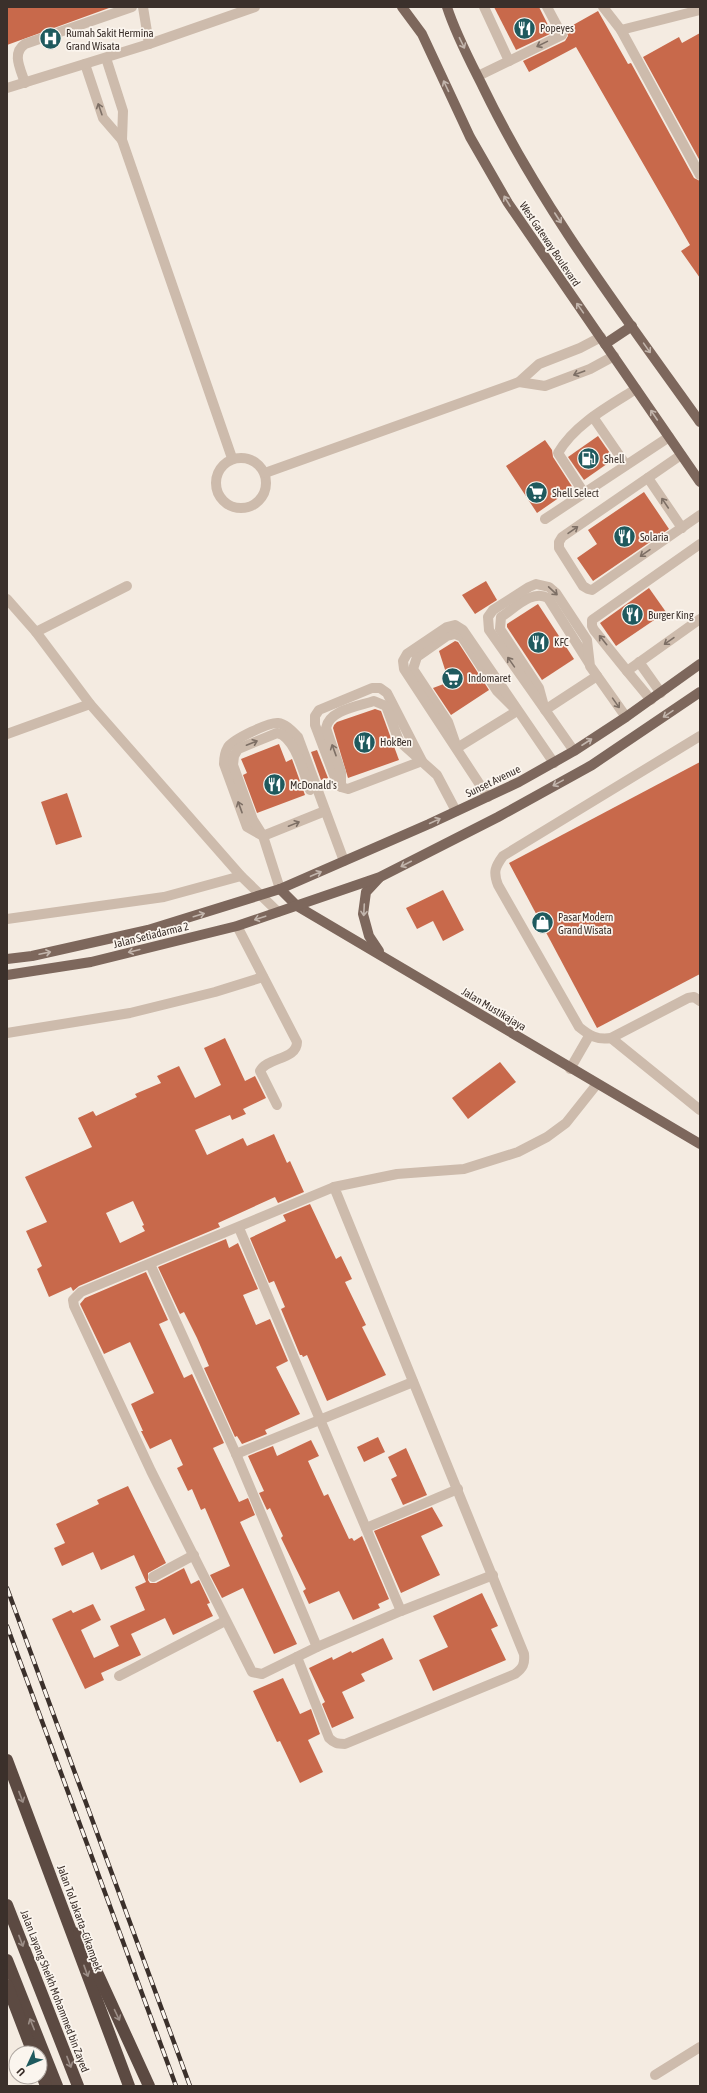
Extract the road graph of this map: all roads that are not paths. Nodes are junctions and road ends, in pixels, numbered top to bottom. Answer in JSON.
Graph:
{"nodes":[{"id":1,"x":132,"y":7,"type":"edge"},
{"id":2,"x":143,"y":7,"type":"edge"},
{"id":3,"x":402,"y":7,"type":"edge"},
{"id":4,"x":447,"y":7,"type":"edge"},
{"id":5,"x":484,"y":7,"type":"edge"},
{"id":6,"x":547,"y":7,"type":"edge"},
{"id":7,"x":603,"y":7,"type":"edge"},
{"id":8,"x":251,"y":9,"type":"edge"},
{"id":9,"x":700,"y":10,"type":"edge"},
{"id":10,"x":621,"y":30,"type":"junction"},
{"id":11,"x":149,"y":44,"type":"junction"},
{"id":12,"x":106,"y":58,"type":"junction"},
{"id":13,"x":509,"y":61,"type":"junction"},
{"id":14,"x":85,"y":64,"type":"junction"},
{"id":15,"x":478,"y":76,"type":"junction"},
{"id":16,"x":24,"y":83,"type":"junction"},
{"id":17,"x":7,"y":88,"type":"edge"},
{"id":18,"x":122,"y":140,"type":"junction"},
{"id":19,"x":700,"y":175,"type":"edge"},
{"id":20,"x":632,"y":326,"type":"junction"},
{"id":21,"x":603,"y":341,"type":"junction"},
{"id":22,"x":614,"y":356,"type":"junction"},
{"id":23,"x":519,"y":382,"type":"junction"},
{"id":24,"x":636,"y":389,"type":"junction"},
{"id":25,"x":593,"y":417,"type":"junction"},
{"id":26,"x":700,"y":422,"type":"edge"},
{"id":27,"x":669,"y":437,"type":"junction"},
{"id":28,"x":681,"y":455,"type":"junction"},
{"id":29,"x":232,"y":458,"type":"junction"},
{"id":30,"x":626,"y":465,"type":"junction"},
{"id":31,"x":265,"y":473,"type":"junction"},
{"id":32,"x":648,"y":478,"type":"junction"},
{"id":33,"x":700,"y":482,"type":"edge"},
{"id":34,"x":584,"y":493,"type":"junction"},
{"id":35,"x":700,"y":515,"type":"edge"},
{"id":36,"x":545,"y":519,"type":"dead end"},
{"id":37,"x":682,"y":528,"type":"junction"},
{"id":38,"x":700,"y":544,"type":"edge"},
{"id":39,"x":126,"y":586,"type":"dead end"},
{"id":40,"x":7,"y":598,"type":"edge"},
{"id":41,"x":700,"y":619,"type":"edge"},
{"id":42,"x":36,"y":632,"type":"junction"},
{"id":43,"x":639,"y":662,"type":"junction"},
{"id":44,"x":700,"y":664,"type":"edge"},
{"id":45,"x":627,"y":671,"type":"junction"},
{"id":46,"x":597,"y":676,"type":"junction"},
{"id":47,"x":661,"y":692,"type":"junction"},
{"id":48,"x":700,"y":692,"type":"edge"},
{"id":49,"x":651,"y":700,"type":"junction"},
{"id":50,"x":90,"y":704,"type":"junction"},
{"id":51,"x":545,"y":710,"type":"junction"},
{"id":52,"x":517,"y":711,"type":"junction"},
{"id":53,"x":626,"y":717,"type":"junction"},
{"id":54,"x":7,"y":734,"type":"edge"},
{"id":55,"x":700,"y":736,"type":"edge"},
{"id":56,"x":457,"y":748,"type":"junction"},
{"id":57,"x":574,"y":750,"type":"junction"},
{"id":58,"x":422,"y":761,"type":"junction"},
{"id":59,"x":554,"y":763,"type":"junction"},
{"id":60,"x":488,"y":797,"type":"junction"},
{"id":61,"x":325,"y":811,"type":"junction"},
{"id":62,"x":456,"y":812,"type":"junction"},
{"id":63,"x":263,"y":836,"type":"junction"},
{"id":64,"x":344,"y":861,"type":"junction"},
{"id":65,"x":241,"y":876,"type":"junction"},
{"id":66,"x":380,"y":877,"type":"junction"},
{"id":67,"x":280,"y":889,"type":"junction"},
{"id":68,"x":261,"y":896,"type":"junction"},
{"id":69,"x":297,"y":906,"type":"junction"},
{"id":70,"x":278,"y":912,"type":"junction"},
{"id":71,"x":7,"y":919,"type":"edge"},
{"id":72,"x":237,"y":926,"type":"junction"},
{"id":73,"x":381,"y":954,"type":"junction"},
{"id":74,"x":7,"y":959,"type":"edge"},
{"id":75,"x":7,"y":975,"type":"edge"},
{"id":76,"x":263,"y":977,"type":"junction"},
{"id":77,"x":700,"y":1001,"type":"edge"},
{"id":78,"x":7,"y":1033,"type":"edge"},
{"id":79,"x":590,"y":1036,"type":"junction"},
{"id":80,"x":612,"y":1038,"type":"junction"},
{"id":81,"x":570,"y":1069,"type":"junction"},
{"id":82,"x":597,"y":1084,"type":"junction"},
{"id":83,"x":278,"y":1105,"type":"dead end"},
{"id":84,"x":700,"y":1110,"type":"edge"},
{"id":85,"x":700,"y":1144,"type":"edge"},
{"id":86,"x":334,"y":1188,"type":"junction"},
{"id":87,"x":239,"y":1228,"type":"junction"},
{"id":88,"x":150,"y":1264,"type":"junction"},
{"id":89,"x":413,"y":1382,"type":"junction"},
{"id":90,"x":320,"y":1420,"type":"junction"},
{"id":91,"x":236,"y":1454,"type":"junction"},
{"id":92,"x":458,"y":1489,"type":"junction"},
{"id":93,"x":366,"y":1528,"type":"junction"},
{"id":94,"x":194,"y":1555,"type":"junction"},
{"id":95,"x":493,"y":1575,"type":"junction"},
{"id":96,"x":153,"y":1577,"type":"dead end"},
{"id":97,"x":401,"y":1611,"type":"junction"},
{"id":98,"x":225,"y":1621,"type":"junction"},
{"id":99,"x":317,"y":1647,"type":"junction"},
{"id":100,"x":297,"y":1657,"type":"junction"},
{"id":101,"x":119,"y":1676,"type":"dead end"},
{"id":102,"x":7,"y":1760,"type":"edge"},
{"id":103,"x":37,"y":1839,"type":"junction"},
{"id":104,"x":7,"y":1905,"type":"edge"},
{"id":105,"x":7,"y":1960,"type":"edge"},
{"id":106,"x":7,"y":1985,"type":"edge"},
{"id":107,"x":30,"y":2045,"type":"edge"},
{"id":108,"x":700,"y":2047,"type":"edge"},
{"id":109,"x":655,"y":2075,"type":"dead end"},
{"id":110,"x":57,"y":2086,"type":"edge"},
{"id":111,"x":78,"y":2086,"type":"edge"},
{"id":112,"x":129,"y":2086,"type":"edge"},
{"id":113,"x":149,"y":2086,"type":"edge"}],
"edges":[{"from":1,"to":16,"type":"street"},
{"from":2,"to":11,"type":"street"},
{"from":21,"to":3,"type":"main road","name":"West Gateway Boulevard","one_way":true},
{"from":4,"to":15,"type":"main road","name":"West Gateway Boulevard","one_way":true},
{"from":5,"to":13,"type":"street"},
{"from":6,"to":13,"type":"street","one_way":true},
{"from":7,"to":10,"type":"street"},
{"from":8,"to":11,"type":"street"},
{"from":9,"to":10,"type":"street"},
{"from":10,"to":19,"type":"street"},
{"from":11,"to":12,"type":"street"},
{"from":12,"to":14,"type":"street"},
{"from":12,"to":18,"type":"street"},
{"from":13,"to":15,"type":"street"},
{"from":14,"to":16,"type":"street"},
{"from":18,"to":14,"type":"street","one_way":true},
{"from":15,"to":20,"type":"main road","name":"West Gateway Boulevard","one_way":true},
{"from":16,"to":17,"type":"street"},
{"from":18,"to":29,"type":"street"},
{"from":20,"to":21,"type":"main road"},
{"from":20,"to":26,"type":"main road","name":"West Gateway Boulevard","one_way":true},
{"from":21,"to":22,"type":"main road","name":"West Gateway Boulevard"},
{"from":21,"to":23,"type":"street"},
{"from":22,"to":23,"type":"street","one_way":true},
{"from":22,"to":24,"type":"main road","name":"West Gateway Boulevard"},
{"from":23,"to":31,"type":"street"},
{"from":24,"to":25,"type":"street"},
{"from":27,"to":24,"type":"main road","name":"West Gateway Boulevard","one_way":true},
{"from":25,"to":30,"type":"street"},
{"from":25,"to":34,"type":"street"},
{"from":27,"to":28,"type":"main road","name":"West Gateway Boulevard"},
{"from":27,"to":30,"type":"street"},
{"from":28,"to":32,"type":"street"},
{"from":28,"to":33,"type":"main road","name":"West Gateway Boulevard"},
{"from":29,"to":31,"type":"street"},
{"from":29,"to":31,"type":"street"},
{"from":30,"to":34,"type":"street"},
{"from":37,"to":32,"type":"street","one_way":true},
{"from":37,"to":32,"type":"street","one_way":true},
{"from":34,"to":36,"type":"street"},
{"from":35,"to":37,"type":"street"},
{"from":45,"to":38,"type":"street","one_way":true},
{"from":39,"to":42,"type":"street"},
{"from":40,"to":42,"type":"street"},
{"from":41,"to":43,"type":"street","one_way":true},
{"from":42,"to":50,"type":"street"},
{"from":43,"to":45,"type":"street"},
{"from":43,"to":47,"type":"street"},
{"from":44,"to":47,"type":"main road","name":"Sunset Avenue"},
{"from":45,"to":49,"type":"street"},
{"from":46,"to":51,"type":"street"},
{"from":51,"to":46,"type":"street","one_way":true},
{"from":46,"to":53,"type":"street","one_way":true},
{"from":47,"to":49,"type":"main road","name":"Sunset Avenue"},
{"from":48,"to":66,"type":"main road","one_way":true},
{"from":49,"to":53,"type":"main road","name":"Sunset Avenue"},
{"from":50,"to":54,"type":"street"},
{"from":50,"to":65,"type":"street"},
{"from":51,"to":57,"type":"street"},
{"from":52,"to":56,"type":"street"},
{"from":52,"to":56,"type":"street"},
{"from":52,"to":59,"type":"street"},
{"from":57,"to":53,"type":"main road","name":"Sunset Avenue","one_way":true},
{"from":55,"to":79,"type":"street"},
{"from":56,"to":60,"type":"street"},
{"from":57,"to":59,"type":"main road","name":"Sunset Avenue"},
{"from":58,"to":58,"type":"street","one_way":true},
{"from":58,"to":62,"type":"street"},
{"from":59,"to":60,"type":"main road","name":"Sunset Avenue"},
{"from":60,"to":62,"type":"main road","name":"Sunset Avenue"},
{"from":63,"to":61,"type":"street","one_way":true},
{"from":63,"to":61,"type":"street","one_way":true},
{"from":61,"to":64,"type":"street"},
{"from":64,"to":62,"type":"main road","name":"Sunset Avenue","one_way":true},
{"from":63,"to":67,"type":"street"},
{"from":67,"to":64,"type":"main road","name":"Sunset Avenue","one_way":true},
{"from":65,"to":68,"type":"street"},
{"from":65,"to":71,"type":"street"},
{"from":66,"to":69,"type":"main road"},
{"from":66,"to":73,"type":"main road","one_way":true},
{"from":67,"to":68,"type":"main road","name":"Jalan Setiadarma 2"},
{"from":67,"to":69,"type":"main road","name":"Jalan Mustikajaya"},
{"from":68,"to":70,"type":"street"},
{"from":74,"to":68,"type":"main road","name":"Jalan Setiadarma 2","one_way":true},
{"from":69,"to":70,"type":"main road","name":"Jalan Setiadarma 2"},
{"from":69,"to":73,"type":"main road","name":"Jalan Mustikajaya"},
{"from":70,"to":72,"type":"main road","name":"Jalan Setiadarma 2","one_way":true},
{"from":72,"to":75,"type":"main road","name":"Jalan Setiadarma 2","one_way":true},
{"from":72,"to":76,"type":"street"},
{"from":73,"to":81,"type":"main road","name":"Jalan Mustikajaya"},
{"from":76,"to":78,"type":"street"},
{"from":76,"to":83,"type":"street"},
{"from":77,"to":80,"type":"street"},
{"from":79,"to":80,"type":"street"},
{"from":79,"to":81,"type":"street"},
{"from":80,"to":84,"type":"street"},
{"from":81,"to":82,"type":"main road","name":"Jalan Mustikajaya"},
{"from":82,"to":85,"type":"main road","name":"Jalan Mustikajaya"},
{"from":82,"to":86,"type":"street"},
{"from":86,"to":87,"type":"street"},
{"from":86,"to":89,"type":"street"},
{"from":87,"to":88,"type":"street"},
{"from":87,"to":90,"type":"street"},
{"from":88,"to":91,"type":"street"},
{"from":88,"to":94,"type":"street"},
{"from":89,"to":90,"type":"street"},
{"from":89,"to":92,"type":"street"},
{"from":90,"to":91,"type":"street"},
{"from":90,"to":93,"type":"street"},
{"from":91,"to":99,"type":"street"},
{"from":92,"to":93,"type":"street"},
{"from":92,"to":95,"type":"street"},
{"from":93,"to":97,"type":"street"},
{"from":94,"to":96,"type":"street"},
{"from":94,"to":98,"type":"street"},
{"from":95,"to":97,"type":"street"},
{"from":95,"to":100,"type":"street"},
{"from":97,"to":99,"type":"street"},
{"from":98,"to":100,"type":"street"},
{"from":98,"to":101,"type":"street"},
{"from":99,"to":100,"type":"street"},
{"from":102,"to":103,"type":"highway","name":"Jalan Tol Jakarta–Cikampek","one_way":true},
{"from":103,"to":112,"type":"highway","name":"Jalan Tol Jakarta–Cikampek","one_way":true},
{"from":103,"to":113,"type":"highway","one_way":true},
{"from":104,"to":111,"type":"highway","name":"Jalan Layang Sheikh Mohammed bin Zayed","one_way":true},
{"from":110,"to":105,"type":"highway","one_way":true},
{"from":106,"to":107,"type":"highway"},
{"from":108,"to":109,"type":"street"}]}
